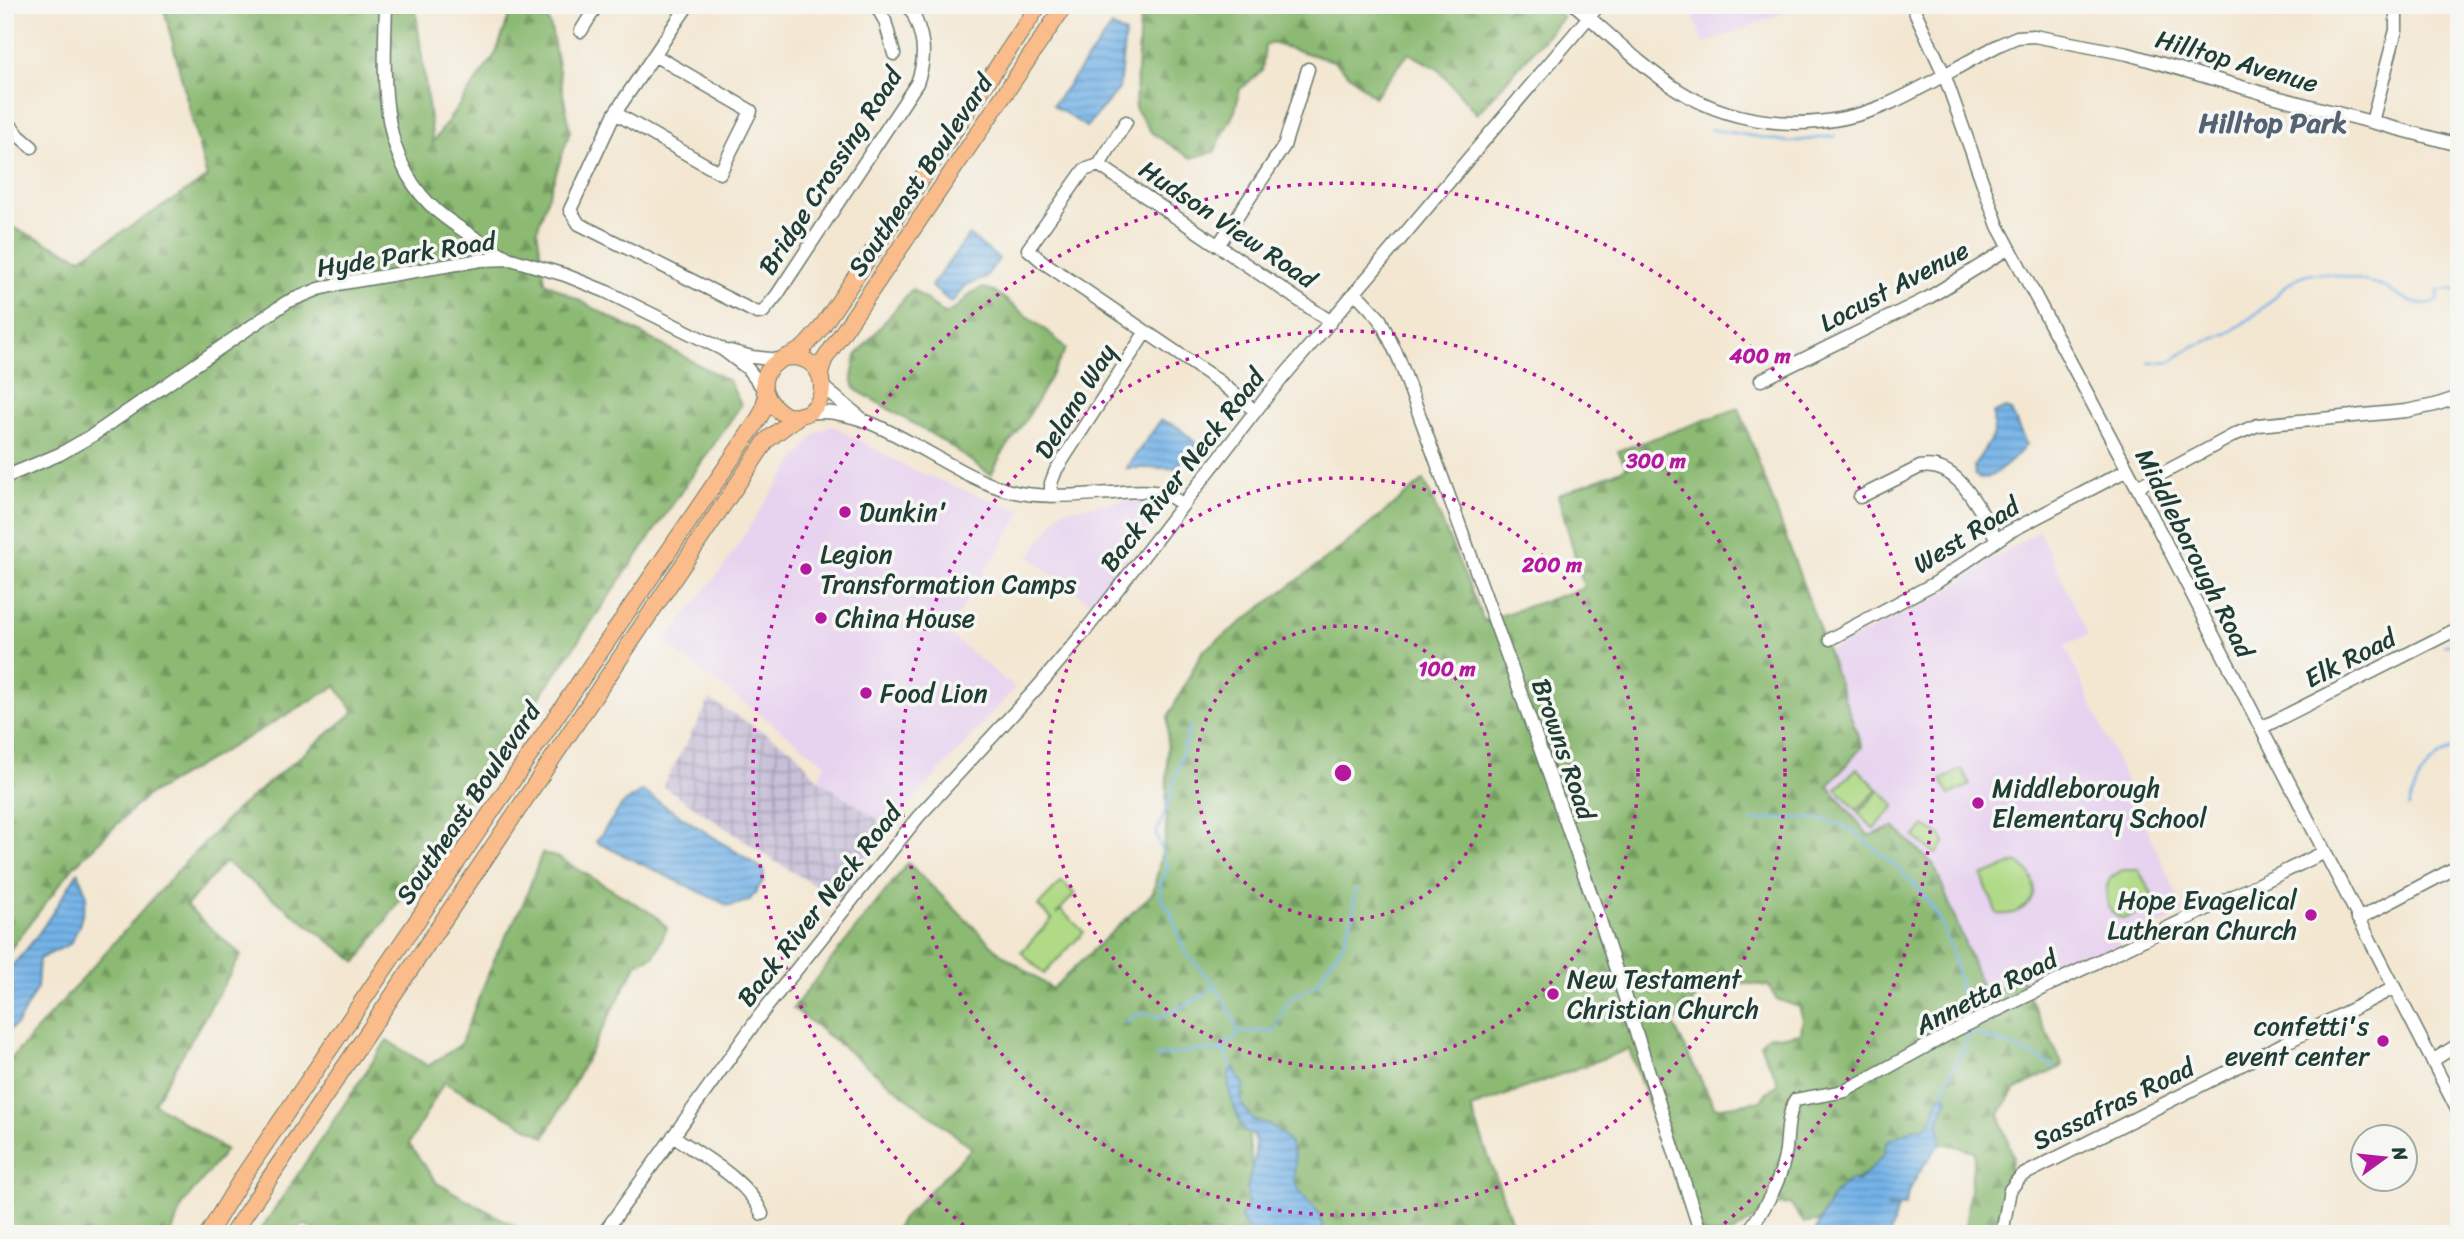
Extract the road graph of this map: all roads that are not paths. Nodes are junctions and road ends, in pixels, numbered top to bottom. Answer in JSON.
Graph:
{"nodes":[{"id":1,"x":386,"y":5,"type":"edge"},
{"id":2,"x":597,"y":5,"type":"edge"},
{"id":3,"x":688,"y":5,"type":"edge"},
{"id":4,"x":876,"y":5,"type":"edge"},
{"id":5,"x":909,"y":5,"type":"edge"},
{"id":6,"x":1039,"y":5,"type":"edge"},
{"id":7,"x":1065,"y":5,"type":"edge"},
{"id":8,"x":1576,"y":5,"type":"edge"},
{"id":9,"x":1599,"y":5,"type":"edge"},
{"id":10,"x":1912,"y":5,"type":"edge"},
{"id":11,"x":2396,"y":5,"type":"edge"},
{"id":12,"x":1590,"y":17,"type":"junction"},
{"id":13,"x":581,"y":31,"type":"dead end"},
{"id":14,"x":894,"y":54,"type":"dead end"},
{"id":15,"x":654,"y":55,"type":"junction"},
{"id":16,"x":1308,"y":68,"type":"dead end"},
{"id":17,"x":1944,"y":74,"type":"junction"},
{"id":18,"x":615,"y":113,"type":"junction"},
{"id":19,"x":5,"y":118,"type":"edge"},
{"id":20,"x":1126,"y":122,"type":"dead end"},
{"id":21,"x":2372,"y":122,"type":"junction"},
{"id":22,"x":2459,"y":145,"type":"edge"},
{"id":23,"x":32,"y":147,"type":"dead end"},
{"id":24,"x":1099,"y":164,"type":"junction"},
{"id":25,"x":1219,"y":244,"type":"junction"},
{"id":26,"x":2009,"y":248,"type":"junction"},
{"id":27,"x":511,"y":259,"type":"junction"},
{"id":28,"x":1356,"y":292,"type":"junction"},
{"id":29,"x":1331,"y":321,"type":"junction"},
{"id":30,"x":1146,"y":333,"type":"junction"},
{"id":31,"x":722,"y":349,"type":"junction"},
{"id":32,"x":782,"y":359,"type":"junction"},
{"id":33,"x":821,"y":380,"type":"junction"},
{"id":34,"x":1761,"y":380,"type":"dead end"},
{"id":35,"x":764,"y":393,"type":"junction"},
{"id":36,"x":2459,"y":397,"type":"edge"},
{"id":37,"x":1255,"y":411,"type":"junction"},
{"id":38,"x":803,"y":414,"type":"junction"},
{"id":39,"x":864,"y":420,"type":"junction"},
{"id":40,"x":2127,"y":470,"type":"junction"},
{"id":41,"x":5,"y":477,"type":"edge"},
{"id":42,"x":2137,"y":487,"type":"junction"},
{"id":43,"x":1051,"y":496,"type":"junction"},
{"id":44,"x":1860,"y":497,"type":"dead end"},
{"id":45,"x":1183,"y":505,"type":"junction"},
{"id":46,"x":1997,"y":539,"type":"junction"},
{"id":47,"x":2459,"y":628,"type":"edge"},
{"id":48,"x":1830,"y":639,"type":"dead end"},
{"id":49,"x":2261,"y":728,"type":"junction"},
{"id":50,"x":2325,"y":852,"type":"junction"},
{"id":51,"x":2459,"y":866,"type":"edge"},
{"id":52,"x":2358,"y":919,"type":"junction"},
{"id":53,"x":2394,"y":988,"type":"junction"},
{"id":54,"x":2459,"y":1044,"type":"edge"},
{"id":55,"x":2432,"y":1061,"type":"junction"},
{"id":56,"x":2459,"y":1113,"type":"edge"},
{"id":57,"x":673,"y":1136,"type":"junction"},
{"id":58,"x":762,"y":1214,"type":"dead end"},
{"id":59,"x":208,"y":1234,"type":"edge"},
{"id":60,"x":232,"y":1234,"type":"edge"},
{"id":61,"x":603,"y":1234,"type":"edge"},
{"id":62,"x":1702,"y":1234,"type":"edge"},
{"id":63,"x":1746,"y":1234,"type":"edge"},
{"id":64,"x":2002,"y":1234,"type":"edge"}],
"edges":[{"from":1,"to":27,"type":"street"},
{"from":2,"to":13,"type":"street"},
{"from":3,"to":15,"type":"street"},
{"from":4,"to":14,"type":"street"},
{"from":5,"to":18,"type":"street","name":"Bridge Crossing Road"},
{"from":6,"to":32,"type":"main road","name":"Southeast Boulevard"},
{"from":7,"to":33,"type":"main road","name":"Southeast Boulevard"},
{"from":8,"to":12,"type":"street"},
{"from":9,"to":12,"type":"street","name":"Back River Neck Road"},
{"from":10,"to":17,"type":"street","name":"Middleborough Road"},
{"from":11,"to":21,"type":"street"},
{"from":12,"to":17,"type":"street","name":"Hilltop Avenue"},
{"from":12,"to":28,"type":"street","name":"Back River Neck Road"},
{"from":15,"to":18,"type":"street"},
{"from":15,"to":18,"type":"street"},
{"from":16,"to":25,"type":"street"},
{"from":17,"to":21,"type":"street","name":"Hilltop Avenue"},
{"from":17,"to":26,"type":"street","name":"Middleborough Road"},
{"from":19,"to":23,"type":"street"},
{"from":20,"to":24,"type":"street","name":"Hudson View Road"},
{"from":21,"to":22,"type":"street","name":"Hilltop Avenue"},
{"from":24,"to":25,"type":"street","name":"Hudson View Road"},
{"from":24,"to":30,"type":"street","name":"Hudson View Road"},
{"from":25,"to":29,"type":"street","name":"Hudson View Road"},
{"from":26,"to":34,"type":"street","name":"Locust Avenue"},
{"from":26,"to":40,"type":"street","name":"Middleborough Road"},
{"from":27,"to":31,"type":"street","name":"Hyde Park Road"},
{"from":27,"to":41,"type":"street","name":"Hyde Park Road"},
{"from":28,"to":29,"type":"street","name":"Back River Neck Road"},
{"from":28,"to":62,"type":"street","name":"Browns Road"},
{"from":29,"to":37,"type":"street","name":"Back River Neck Road"},
{"from":30,"to":37,"type":"street","name":"Hudson View Road"},
{"from":30,"to":43,"type":"street","name":"Delano Way"},
{"from":31,"to":32,"type":"street","name":"Hyde Park Road"},
{"from":31,"to":35,"type":"street","name":"Hyde Park Road"},
{"from":32,"to":33,"type":"main road"},
{"from":32,"to":35,"type":"main road"},
{"from":33,"to":38,"type":"main road"},
{"from":33,"to":39,"type":"street"},
{"from":35,"to":38,"type":"main road"},
{"from":35,"to":59,"type":"main road","name":"Southeast Boulevard"},
{"from":36,"to":42,"type":"street"},
{"from":37,"to":45,"type":"street","name":"Back River Neck Road"},
{"from":38,"to":39,"type":"street"},
{"from":38,"to":60,"type":"main road","name":"Southeast Boulevard"},
{"from":39,"to":43,"type":"street"},
{"from":40,"to":42,"type":"street","name":"Middleborough Road"},
{"from":40,"to":46,"type":"street","name":"West Road"},
{"from":42,"to":49,"type":"street","name":"Middleborough Road"},
{"from":43,"to":45,"type":"street"},
{"from":44,"to":46,"type":"street"},
{"from":45,"to":57,"type":"street","name":"Back River Neck Road"},
{"from":46,"to":48,"type":"street","name":"West Road"},
{"from":47,"to":49,"type":"street","name":"Elk Road"},
{"from":49,"to":50,"type":"street","name":"Middleborough Road"},
{"from":50,"to":52,"type":"street","name":"Middleborough Road"},
{"from":50,"to":63,"type":"street","name":"Annetta Road"},
{"from":51,"to":52,"type":"street"},
{"from":52,"to":53,"type":"street","name":"Middleborough Road"},
{"from":53,"to":55,"type":"street","name":"Middleborough Road"},
{"from":53,"to":64,"type":"street","name":"Sassafras Road"},
{"from":54,"to":55,"type":"street"},
{"from":55,"to":56,"type":"street","name":"Middleborough Road"},
{"from":57,"to":58,"type":"street"},
{"from":57,"to":61,"type":"street","name":"Back River Neck Road"}]}
